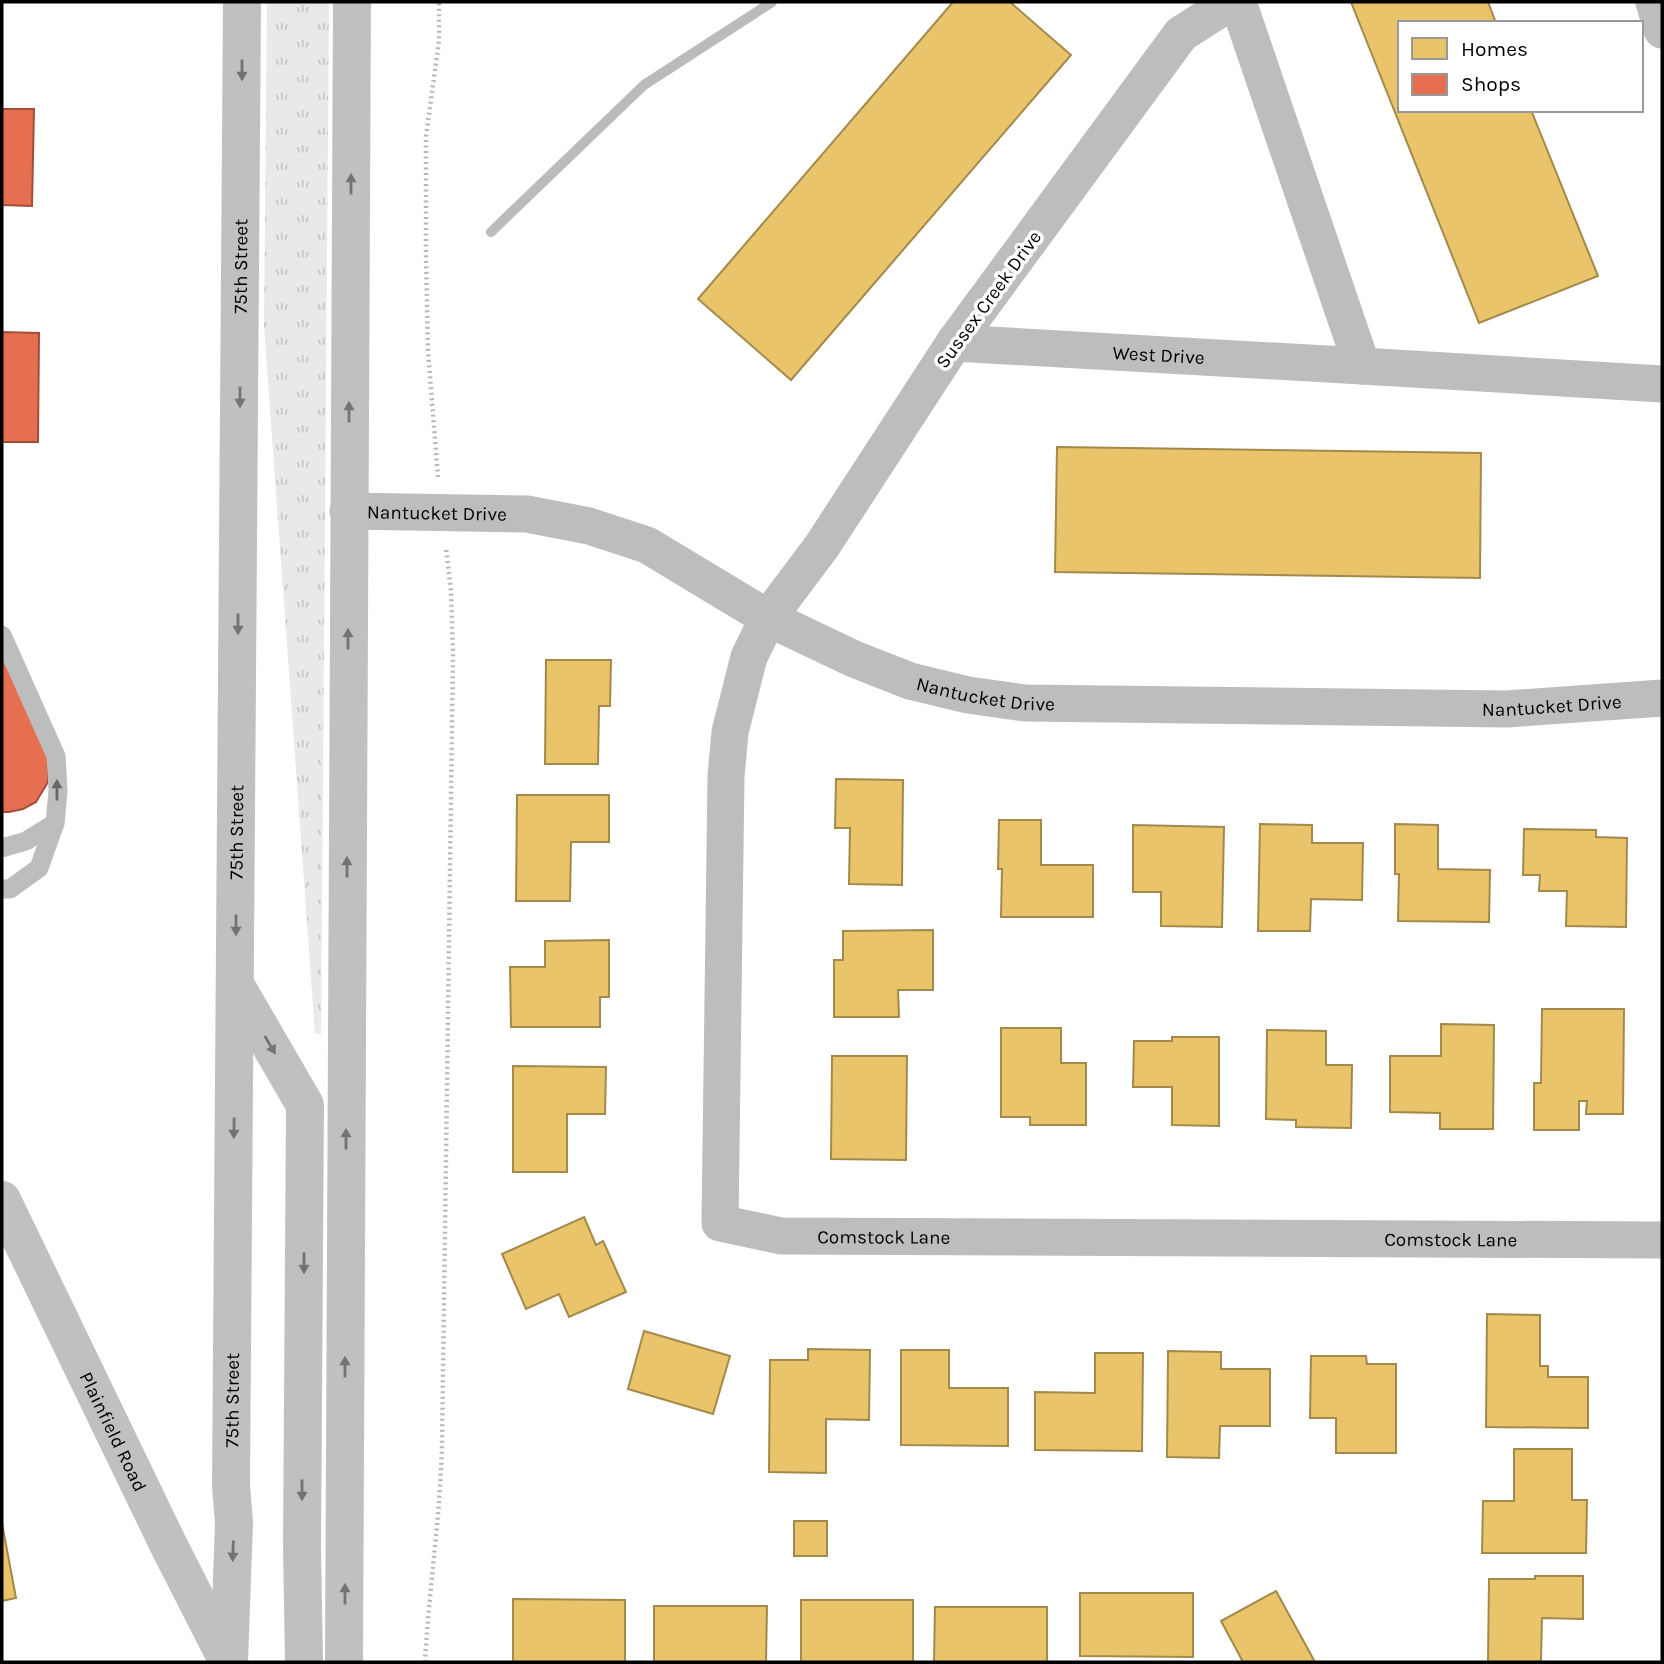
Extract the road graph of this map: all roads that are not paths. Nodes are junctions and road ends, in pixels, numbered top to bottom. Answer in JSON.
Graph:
{"nodes":[{"id":1,"x":242,"y":2,"type":"edge"},
{"id":2,"x":352,"y":2,"type":"edge"},
{"id":3,"x":1231,"y":2,"type":"edge"},
{"id":4,"x":1238,"y":2,"type":"edge"},
{"id":5,"x":1654,"y":2,"type":"edge"},
{"id":6,"x":1662,"y":30,"type":"edge"},
{"id":7,"x":954,"y":343,"type":"junction"},
{"id":8,"x":1362,"y":366,"type":"junction"},
{"id":9,"x":1662,"y":384,"type":"edge"},
{"id":10,"x":348,"y":511,"type":"junction"},
{"id":11,"x":768,"y":618,"type":"junction"},
{"id":12,"x":2,"y":635,"type":"edge"},
{"id":13,"x":1662,"y":698,"type":"edge"},
{"id":14,"x":55,"y":823,"type":"junction"},
{"id":15,"x":2,"y":848,"type":"edge"},
{"id":16,"x":2,"y":889,"type":"edge"},
{"id":17,"x":236,"y":986,"type":"junction"},
{"id":18,"x":2,"y":1200,"type":"edge"},
{"id":19,"x":1662,"y":1240,"type":"edge"},
{"id":20,"x":229,"y":1662,"type":"edge"},
{"id":21,"x":304,"y":1662,"type":"edge"},
{"id":22,"x":344,"y":1662,"type":"edge"}],
"edges":[{"from":1,"to":17,"type":"main road","name":"75th Street","one_way":true},
{"from":10,"to":2,"type":"main road","one_way":true},
{"from":3,"to":7,"type":"street","name":"Sussex Creek Drive"},
{"from":4,"to":8,"type":"street"},
{"from":5,"to":6,"type":"street"},
{"from":7,"to":8,"type":"street","name":"West Drive"},
{"from":7,"to":11,"type":"street","name":"Sussex Creek Drive"},
{"from":8,"to":9,"type":"street","name":"West Drive"},
{"from":10,"to":11,"type":"street","name":"Nantucket Drive"},
{"from":22,"to":10,"type":"main road","one_way":true},
{"from":11,"to":13,"type":"street","name":"Nantucket Drive"},
{"from":11,"to":19,"type":"street","name":"Comstock Lane"},
{"from":14,"to":12,"type":"lane","one_way":true},
{"from":14,"to":15,"type":"lane"},
{"from":14,"to":16,"type":"lane"},
{"from":17,"to":20,"type":"main road","name":"75th Street","one_way":true},
{"from":17,"to":21,"type":"main road","one_way":true},
{"from":18,"to":20,"type":"main road","name":"Plainfield Road"}]}
